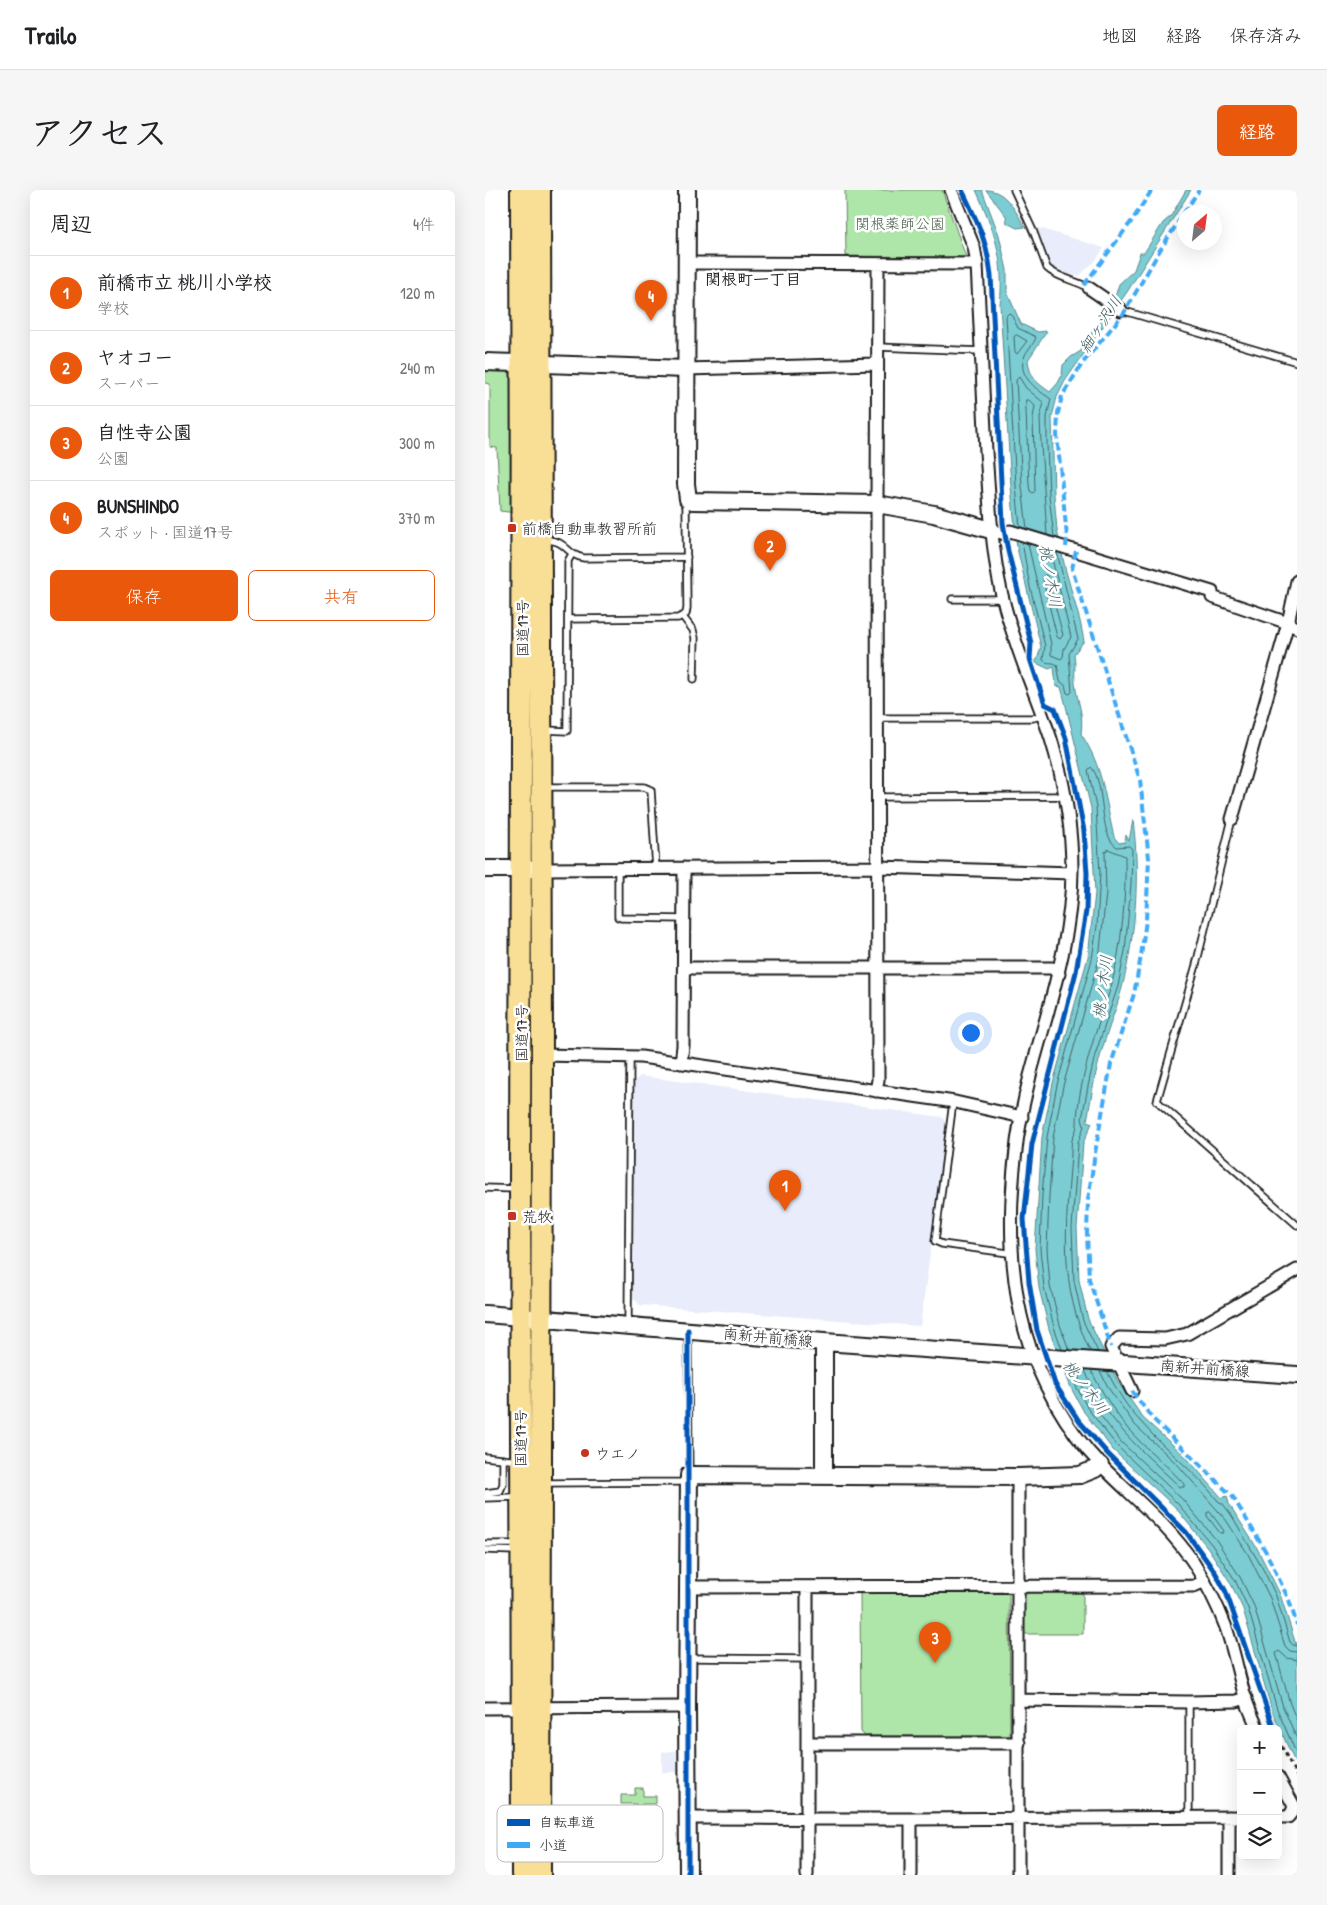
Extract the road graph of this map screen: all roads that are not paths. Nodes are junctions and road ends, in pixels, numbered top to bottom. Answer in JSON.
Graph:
{"nodes":[{"id":1,"x":521,"y":190,"type":"edge"},
{"id":2,"x":540,"y":190,"type":"edge"},
{"id":3,"x":687,"y":190,"type":"edge"},
{"id":4,"x":951,"y":190,"type":"edge"},
{"id":5,"x":1014,"y":190,"type":"edge"},
{"id":6,"x":687,"y":263,"type":"junction"},
{"id":7,"x":878,"y":264,"type":"junction"},
{"id":8,"x":977,"y":264,"type":"junction"},
{"id":9,"x":1089,"y":288,"type":"joint"},
{"id":10,"x":1121,"y":310,"type":"joint"},
{"id":11,"x":877,"y":347,"type":"junction"},
{"id":12,"x":981,"y":351,"type":"junction"},
{"id":13,"x":485,"y":356,"type":"edge"},
{"id":14,"x":485,"y":362,"type":"edge"},
{"id":15,"x":1297,"y":362,"type":"edge"},
{"id":16,"x":531,"y":364,"type":"junction"},
{"id":17,"x":877,"y":364,"type":"junction"},
{"id":18,"x":686,"y":368,"type":"junction"},
{"id":19,"x":688,"y":499,"type":"junction"},
{"id":20,"x":877,"y":504,"type":"junction"},
{"id":21,"x":991,"y":530,"type":"junction"},
{"id":22,"x":541,"y":539,"type":"junction"},
{"id":23,"x":572,"y":554,"type":"junction"},
{"id":24,"x":687,"y":557,"type":"junction"},
{"id":25,"x":1297,"y":581,"type":"edge"},
{"id":26,"x":952,"y":599,"type":"dead end"},
{"id":27,"x":1004,"y":602,"type":"junction"},
{"id":28,"x":683,"y":617,"type":"junction"},
{"id":29,"x":568,"y":619,"type":"junction"},
{"id":30,"x":1293,"y":626,"type":"edge"},
{"id":31,"x":694,"y":679,"type":"dead end"},
{"id":32,"x":878,"y":718,"type":"junction"},
{"id":33,"x":1043,"y":718,"type":"junction"},
{"id":34,"x":541,"y":730,"type":"junction"},
{"id":35,"x":541,"y":787,"type":"junction"},
{"id":36,"x":878,"y":797,"type":"junction"},
{"id":37,"x":1065,"y":798,"type":"junction"},
{"id":38,"x":1232,"y":819,"type":"joint"},
{"id":39,"x":878,"y":867,"type":"junction"},
{"id":40,"x":684,"y":868,"type":"junction"},
{"id":41,"x":485,"y":869,"type":"edge"},
{"id":42,"x":531,"y":869,"type":"junction"},
{"id":43,"x":618,"y":869,"type":"junction"},
{"id":44,"x":655,"y":869,"type":"junction"},
{"id":45,"x":1072,"y":873,"type":"junction"},
{"id":46,"x":683,"y":919,"type":"junction"},
{"id":47,"x":684,"y":968,"type":"junction"},
{"id":48,"x":878,"y":968,"type":"junction"},
{"id":49,"x":1059,"y":974,"type":"junction"},
{"id":50,"x":542,"y":1055,"type":"junction"},
{"id":51,"x":630,"y":1056,"type":"junction"},
{"id":52,"x":681,"y":1063,"type":"junction"},
{"id":53,"x":876,"y":1091,"type":"junction"},
{"id":54,"x":953,"y":1102,"type":"junction"},
{"id":55,"x":1022,"y":1117,"type":"junction"},
{"id":56,"x":485,"y":1188,"type":"edge"},
{"id":57,"x":520,"y":1189,"type":"junction"},
{"id":58,"x":1297,"y":1225,"type":"edge"},
{"id":59,"x":1012,"y":1256,"type":"junction"},
{"id":60,"x":1297,"y":1270,"type":"edge"},
{"id":61,"x":485,"y":1314,"type":"edge"},
{"id":62,"x":520,"y":1317,"type":"junction"},
{"id":63,"x":540,"y":1318,"type":"junction"},
{"id":64,"x":628,"y":1325,"type":"junction"},
{"id":65,"x":688,"y":1330,"type":"junction"},
{"id":66,"x":824,"y":1342,"type":"junction"},
{"id":67,"x":1032,"y":1356,"type":"junction"},
{"id":68,"x":1115,"y":1361,"type":"junction"},
{"id":69,"x":1297,"y":1375,"type":"edge"},
{"id":70,"x":1132,"y":1391,"type":"dead end"},
{"id":71,"x":485,"y":1458,"type":"edge"},
{"id":72,"x":511,"y":1460,"type":"junction"},
{"id":73,"x":1100,"y":1464,"type":"junction"},
{"id":74,"x":689,"y":1475,"type":"junction"},
{"id":75,"x":824,"y":1475,"type":"junction"},
{"id":76,"x":1017,"y":1477,"type":"junction"},
{"id":77,"x":541,"y":1483,"type":"junction"},
{"id":78,"x":485,"y":1493,"type":"edge"},
{"id":79,"x":485,"y":1498,"type":"edge"},
{"id":80,"x":520,"y":1498,"type":"junction"},
{"id":81,"x":485,"y":1544,"type":"edge"},
{"id":82,"x":521,"y":1548,"type":"junction"},
{"id":83,"x":485,"y":1550,"type":"edge"},
{"id":84,"x":1203,"y":1582,"type":"junction"},
{"id":85,"x":1019,"y":1586,"type":"junction"},
{"id":86,"x":688,"y":1587,"type":"junction"},
{"id":87,"x":807,"y":1587,"type":"junction"},
{"id":88,"x":688,"y":1658,"type":"junction"},
{"id":89,"x":807,"y":1659,"type":"junction"},
{"id":90,"x":1246,"y":1698,"type":"junction"},
{"id":91,"x":1018,"y":1700,"type":"junction"},
{"id":92,"x":1189,"y":1702,"type":"junction"},
{"id":93,"x":687,"y":1707,"type":"junction"},
{"id":94,"x":485,"y":1708,"type":"edge"},
{"id":95,"x":532,"y":1708,"type":"junction"},
{"id":96,"x":1256,"y":1725,"type":"edge"},
{"id":97,"x":807,"y":1743,"type":"junction"},
{"id":98,"x":1019,"y":1743,"type":"junction"},
{"id":99,"x":1282,"y":1784,"type":"edge"},
{"id":100,"x":526,"y":1805,"type":"edge"},
{"id":101,"x":537,"y":1805,"type":"edge"},
{"id":102,"x":1189,"y":1817,"type":"junction"},
{"id":103,"x":1237,"y":1817,"type":"edge"},
{"id":104,"x":1282,"y":1817,"type":"edge"},
{"id":105,"x":689,"y":1818,"type":"junction"},
{"id":106,"x":1018,"y":1818,"type":"junction"},
{"id":107,"x":1229,"y":1818,"type":"junction"},
{"id":108,"x":807,"y":1819,"type":"junction"},
{"id":109,"x":911,"y":1819,"type":"junction"},
{"id":110,"x":523,"y":1862,"type":"edge"},
{"id":111,"x":539,"y":1862,"type":"edge"},
{"id":112,"x":522,"y":1875,"type":"edge"},
{"id":113,"x":540,"y":1875,"type":"edge"},
{"id":114,"x":688,"y":1875,"type":"edge"},
{"id":115,"x":807,"y":1875,"type":"edge"},
{"id":116,"x":911,"y":1875,"type":"edge"},
{"id":117,"x":1018,"y":1875,"type":"edge"},
{"id":118,"x":1229,"y":1875,"type":"edge"}],
"edges":[{"from":1,"to":16,"type":"highway","name":"国道17号"},
{"from":2,"to":16,"type":"highway","name":"国道17号"},
{"from":3,"to":6,"type":"street"},
{"from":4,"to":8,"type":"street"},
{"from":5,"to":9,"type":"lane"},
{"from":6,"to":7,"type":"street"},
{"from":6,"to":18,"type":"street"},
{"from":7,"to":8,"type":"street"},
{"from":7,"to":11,"type":"street"},
{"from":8,"to":12,"type":"street"},
{"from":9,"to":10,"type":"street"},
{"from":10,"to":15,"type":"lane"},
{"from":11,"to":12,"type":"lane"},
{"from":11,"to":17,"type":"street"},
{"from":12,"to":21,"type":"street"},
{"from":13,"to":16,"type":"street"},
{"from":14,"to":16,"type":"street"},
{"from":16,"to":18,"type":"street"},
{"from":16,"to":22,"type":"highway","name":"国道17号"},
{"from":16,"to":42,"type":"highway","name":"国道17号"},
{"from":17,"to":18,"type":"street"},
{"from":17,"to":20,"type":"street"},
{"from":18,"to":19,"type":"street"},
{"from":19,"to":20,"type":"street"},
{"from":19,"to":24,"type":"lane"},
{"from":20,"to":21,"type":"street"},
{"from":20,"to":32,"type":"street"},
{"from":21,"to":27,"type":"street"},
{"from":21,"to":30,"type":"street"},
{"from":22,"to":23,"type":"lane"},
{"from":22,"to":34,"type":"highway","name":"国道17号"},
{"from":23,"to":24,"type":"lane"},
{"from":23,"to":29,"type":"lane"},
{"from":24,"to":28,"type":"lane"},
{"from":25,"to":30,"type":"street"},
{"from":26,"to":27,"type":"lane"},
{"from":27,"to":33,"type":"street"},
{"from":28,"to":29,"type":"lane"},
{"from":28,"to":31,"type":"lane"},
{"from":29,"to":34,"type":"lane"},
{"from":30,"to":38,"type":"street"},
{"from":32,"to":33,"type":"lane"},
{"from":32,"to":36,"type":"street"},
{"from":33,"to":37,"type":"street"},
{"from":34,"to":35,"type":"highway","name":"国道17号"},
{"from":35,"to":42,"type":"highway","name":"国道17号"},
{"from":35,"to":44,"type":"lane"},
{"from":36,"to":37,"type":"lane"},
{"from":36,"to":39,"type":"street"},
{"from":37,"to":45,"type":"street"},
{"from":38,"to":58,"type":"lane"},
{"from":39,"to":40,"type":"street"},
{"from":39,"to":45,"type":"street"},
{"from":39,"to":48,"type":"street"},
{"from":40,"to":44,"type":"street"},
{"from":40,"to":46,"type":"street"},
{"from":41,"to":42,"type":"street"},
{"from":42,"to":43,"type":"street"},
{"from":42,"to":50,"type":"highway","name":"国道17号"},
{"from":42,"to":57,"type":"highway","name":"国道17号"},
{"from":43,"to":44,"type":"street"},
{"from":43,"to":46,"type":"lane"},
{"from":45,"to":49,"type":"street"},
{"from":46,"to":47,"type":"street"},
{"from":47,"to":48,"type":"street"},
{"from":47,"to":52,"type":"street"},
{"from":48,"to":49,"type":"street"},
{"from":48,"to":53,"type":"street"},
{"from":49,"to":55,"type":"street"},
{"from":50,"to":51,"type":"street"},
{"from":50,"to":63,"type":"highway","name":"国道17号"},
{"from":51,"to":52,"type":"street"},
{"from":51,"to":64,"type":"lane"},
{"from":52,"to":53,"type":"street"},
{"from":53,"to":54,"type":"street"},
{"from":54,"to":55,"type":"street"},
{"from":54,"to":59,"type":"lane"},
{"from":55,"to":59,"type":"street"},
{"from":56,"to":57,"type":"lane"},
{"from":57,"to":62,"type":"highway","name":"国道17号"},
{"from":59,"to":67,"type":"street"},
{"from":60,"to":68,"type":"street"},
{"from":61,"to":62,"type":"street","name":"南新井前橋線"},
{"from":62,"to":63,"type":"street","name":"南新井前橋線"},
{"from":62,"to":72,"type":"highway","name":"国道17号"},
{"from":63,"to":64,"type":"street","name":"南新井前橋線"},
{"from":63,"to":77,"type":"highway","name":"国道17号"},
{"from":64,"to":65,"type":"street","name":"南新井前橋線"},
{"from":65,"to":66,"type":"street","name":"南新井前橋線"},
{"from":65,"to":74,"type":"lane"},
{"from":66,"to":67,"type":"street","name":"南新井前橋線"},
{"from":66,"to":75,"type":"street"},
{"from":67,"to":68,"type":"street","name":"南新井前橋線"},
{"from":67,"to":73,"type":"street"},
{"from":68,"to":69,"type":"street","name":"南新井前橋線"},
{"from":68,"to":70,"type":"street"},
{"from":71,"to":72,"type":"lane"},
{"from":72,"to":78,"type":"lane"},
{"from":72,"to":80,"type":"highway","name":"国道17号"},
{"from":73,"to":76,"type":"street"},
{"from":73,"to":84,"type":"street"},
{"from":74,"to":75,"type":"street"},
{"from":74,"to":77,"type":"lane"},
{"from":74,"to":86,"type":"street"},
{"from":75,"to":76,"type":"street"},
{"from":76,"to":85,"type":"street"},
{"from":77,"to":95,"type":"highway","name":"国道17号"},
{"from":79,"to":80,"type":"lane"},
{"from":80,"to":82,"type":"highway","name":"国道17号"},
{"from":81,"to":82,"type":"lane"},
{"from":82,"to":83,"type":"lane"},
{"from":82,"to":95,"type":"highway","name":"国道17号"},
{"from":84,"to":85,"type":"street"},
{"from":84,"to":90,"type":"street"},
{"from":85,"to":87,"type":"street"},
{"from":85,"to":91,"type":"street"},
{"from":86,"to":87,"type":"street"},
{"from":86,"to":88,"type":"street"},
{"from":87,"to":89,"type":"street"},
{"from":88,"to":89,"type":"lane"},
{"from":88,"to":93,"type":"street"},
{"from":89,"to":97,"type":"street"},
{"from":90,"to":92,"type":"street"},
{"from":90,"to":96,"type":"street"},
{"from":91,"to":92,"type":"street"},
{"from":91,"to":98,"type":"street"},
{"from":92,"to":102,"type":"lane"},
{"from":93,"to":95,"type":"street"},
{"from":93,"to":105,"type":"street"},
{"from":94,"to":95,"type":"street"},
{"from":95,"to":100,"type":"highway","name":"国道17号"},
{"from":95,"to":101,"type":"highway","name":"国道17号"},
{"from":97,"to":98,"type":"street"},
{"from":97,"to":108,"type":"street"},
{"from":98,"to":106,"type":"street"},
{"from":99,"to":104,"type":"street"},
{"from":102,"to":106,"type":"street"},
{"from":102,"to":107,"type":"street"},
{"from":103,"to":107,"type":"street"},
{"from":105,"to":108,"type":"street"},
{"from":105,"to":114,"type":"street"},
{"from":106,"to":109,"type":"street"},
{"from":106,"to":117,"type":"street"},
{"from":107,"to":118,"type":"street"},
{"from":108,"to":109,"type":"street"},
{"from":108,"to":115,"type":"street"},
{"from":109,"to":116,"type":"street"},
{"from":110,"to":112,"type":"highway","name":"国道17号"},
{"from":111,"to":113,"type":"highway","name":"国道17号"}]}
